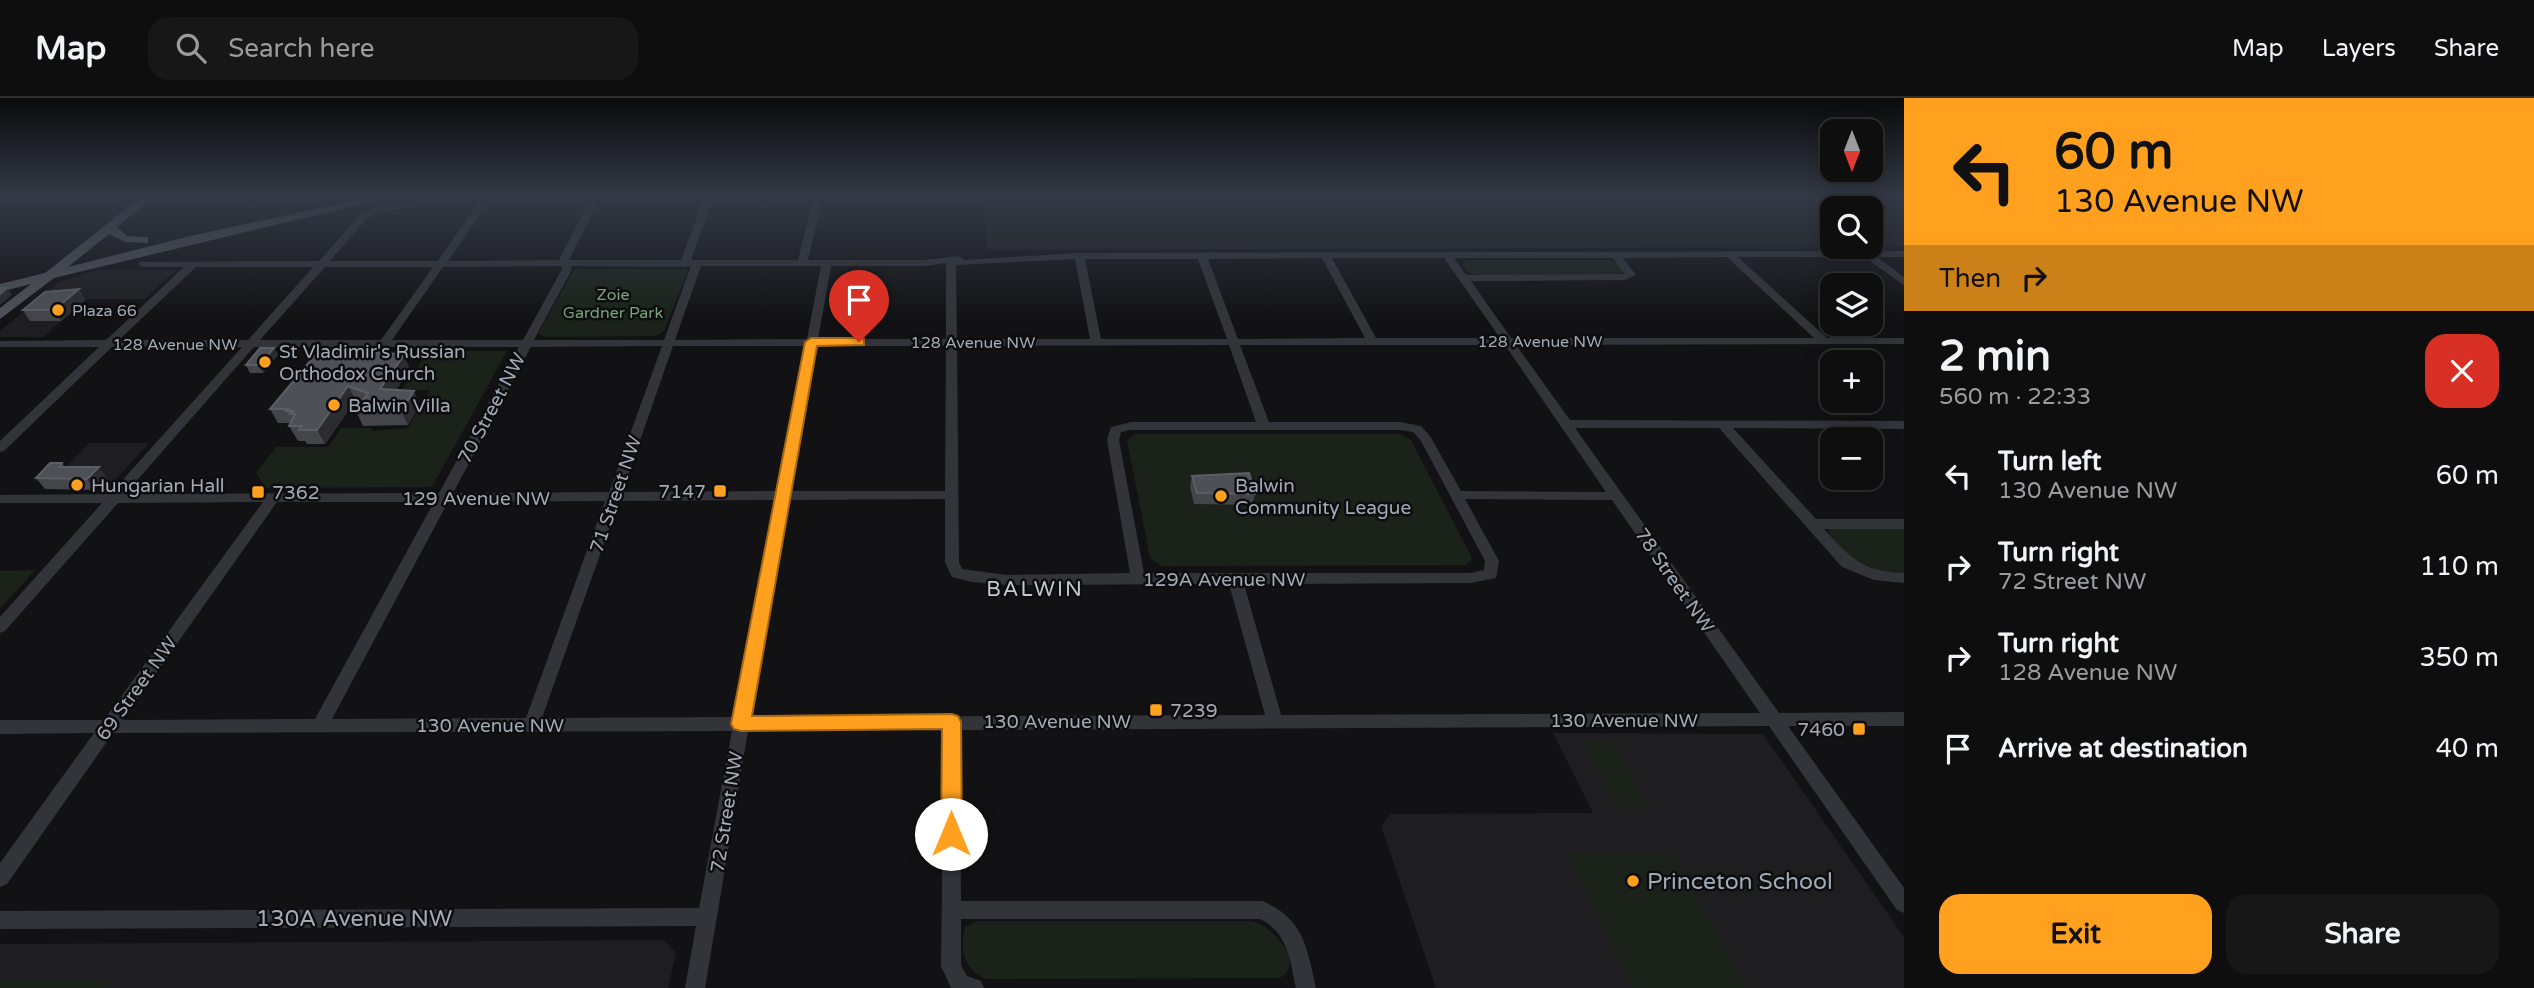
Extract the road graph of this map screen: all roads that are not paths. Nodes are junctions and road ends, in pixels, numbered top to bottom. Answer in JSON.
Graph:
{"nodes":[{"id":1,"x":98,"y":238,"type":"edge"},
{"id":2,"x":119,"y":238,"type":"edge"},
{"id":3,"x":170,"y":238,"type":"edge"},
{"id":4,"x":173,"y":238,"type":"edge"},
{"id":5,"x":185,"y":238,"type":"edge"},
{"id":6,"x":345,"y":238,"type":"edge"},
{"id":7,"x":460,"y":238,"type":"edge"},
{"id":8,"x":575,"y":238,"type":"edge"},
{"id":9,"x":698,"y":238,"type":"edge"},
{"id":10,"x":809,"y":238,"type":"edge"},
{"id":11,"x":148,"y":245,"type":"junction"},
{"id":12,"x":1903,"y":253,"type":"edge"},
{"id":13,"x":1883,"y":254,"type":"edge"},
{"id":14,"x":1820,"y":256,"type":"edge"},
{"id":15,"x":72,"y":258,"type":"junction"},
{"id":16,"x":1874,"y":259,"type":"edge"},
{"id":17,"x":1080,"y":260,"type":"junction"},
{"id":18,"x":1203,"y":260,"type":"junction"},
{"id":19,"x":1328,"y":260,"type":"junction"},
{"id":20,"x":1450,"y":260,"type":"junction"},
{"id":21,"x":1620,"y":260,"type":"junction"},
{"id":22,"x":1735,"y":260,"type":"junction"},
{"id":23,"x":951,"y":261,"type":"junction"},
{"id":24,"x":1880,"y":263,"type":"junction"},
{"id":25,"x":143,"y":264,"type":"junction"},
{"id":26,"x":321,"y":264,"type":"junction"},
{"id":27,"x":441,"y":264,"type":"junction"},
{"id":28,"x":565,"y":264,"type":"junction"},
{"id":29,"x":691,"y":264,"type":"junction"},
{"id":30,"x":803,"y":264,"type":"junction"},
{"id":31,"x":826,"y":264,"type":"junction"},
{"id":32,"x":89,"y":265,"type":"junction"},
{"id":33,"x":192,"y":265,"type":"junction"},
{"id":34,"x":50,"y":275,"type":"junction"},
{"id":35,"x":1463,"y":278,"type":"junction"},
{"id":36,"x":1904,"y":282,"type":"edge"},
{"id":37,"x":0,"y":283,"type":"edge"},
{"id":38,"x":0,"y":316,"type":"edge"},
{"id":39,"x":1096,"y":341,"type":"junction"},
{"id":40,"x":1234,"y":341,"type":"junction"},
{"id":41,"x":1372,"y":341,"type":"junction"},
{"id":42,"x":1508,"y":341,"type":"junction"},
{"id":43,"x":1824,"y":341,"type":"junction"},
{"id":44,"x":1904,"y":341,"type":"edge"},
{"id":45,"x":811,"y":342,"type":"junction"},
{"id":46,"x":952,"y":342,"type":"junction"},
{"id":47,"x":526,"y":343,"type":"junction"},
{"id":48,"x":668,"y":343,"type":"junction"},
{"id":49,"x":0,"y":344,"type":"edge"},
{"id":50,"x":108,"y":344,"type":"junction"},
{"id":51,"x":250,"y":344,"type":"junction"},
{"id":52,"x":383,"y":344,"type":"junction"},
{"id":53,"x":1566,"y":424,"type":"junction"},
{"id":54,"x":1723,"y":425,"type":"junction"},
{"id":55,"x":1904,"y":425,"type":"edge"},
{"id":56,"x":1264,"y":426,"type":"junction"},
{"id":57,"x":0,"y":447,"type":"edge"},
{"id":58,"x":951,"y":495,"type":"junction"},
{"id":59,"x":1457,"y":495,"type":"junction"},
{"id":60,"x":785,"y":496,"type":"junction"},
{"id":61,"x":1616,"y":496,"type":"junction"},
{"id":62,"x":115,"y":498,"type":"junction"},
{"id":63,"x":273,"y":498,"type":"junction"},
{"id":64,"x":443,"y":498,"type":"junction"},
{"id":65,"x":615,"y":498,"type":"junction"},
{"id":66,"x":0,"y":499,"type":"edge"},
{"id":67,"x":1812,"y":524,"type":"junction"},
{"id":68,"x":1904,"y":524,"type":"edge"},
{"id":69,"x":1904,"y":578,"type":"edge"},
{"id":70,"x":1138,"y":579,"type":"junction"},
{"id":71,"x":1235,"y":579,"type":"junction"},
{"id":72,"x":0,"y":627,"type":"edge"},
{"id":73,"x":1904,"y":719,"type":"edge"},
{"id":74,"x":1774,"y":720,"type":"junction"},
{"id":75,"x":1275,"y":721,"type":"junction"},
{"id":76,"x":952,"y":722,"type":"junction"},
{"id":77,"x":532,"y":724,"type":"junction"},
{"id":78,"x":741,"y":724,"type":"junction"},
{"id":79,"x":320,"y":726,"type":"junction"},
{"id":80,"x":0,"y":727,"type":"edge"},
{"id":81,"x":108,"y":727,"type":"junction"},
{"id":82,"x":0,"y":878,"type":"edge"},
{"id":83,"x":1904,"y":903,"type":"edge"},
{"id":84,"x":951,"y":910,"type":"junction"},
{"id":85,"x":709,"y":916,"type":"junction"},
{"id":86,"x":0,"y":920,"type":"edge"},
{"id":87,"x":967,"y":986,"type":"edge"},
{"id":88,"x":695,"y":988,"type":"edge"},
{"id":89,"x":1306,"y":988,"type":"edge"}],
"edges":[{"from":1,"to":15,"type":"main road"},
{"from":2,"to":11,"type":"main road"},
{"from":3,"to":34,"type":"main road"},
{"from":4,"to":11,"type":"main road"},
{"from":5,"to":11,"type":"main road"},
{"from":6,"to":26,"type":"street"},
{"from":7,"to":27,"type":"street"},
{"from":8,"to":28,"type":"street","name":"70 Street NW"},
{"from":9,"to":29,"type":"street","name":"71 Street NW"},
{"from":10,"to":30,"type":"street"},
{"from":11,"to":15,"type":"main road"},
{"from":11,"to":25,"type":"main road"},
{"from":11,"to":32,"type":"main road"},
{"from":12,"to":13,"type":"street"},
{"from":14,"to":22,"type":"street"},
{"from":15,"to":34,"type":"main road"},
{"from":15,"to":37,"type":"main road"},
{"from":16,"to":24,"type":"street"},
{"from":17,"to":18,"type":"street"},
{"from":17,"to":23,"type":"street"},
{"from":17,"to":39,"type":"street"},
{"from":18,"to":19,"type":"street"},
{"from":18,"to":40,"type":"street"},
{"from":19,"to":20,"type":"street"},
{"from":19,"to":41,"type":"street"},
{"from":20,"to":21,"type":"street"},
{"from":20,"to":35,"type":"street","name":"78 Street NW"},
{"from":21,"to":22,"type":"street"},
{"from":21,"to":35,"type":"street"},
{"from":22,"to":24,"type":"street"},
{"from":22,"to":43,"type":"street"},
{"from":23,"to":31,"type":"street"},
{"from":23,"to":46,"type":"street"},
{"from":24,"to":36,"type":"street"},
{"from":25,"to":32,"type":"main road"},
{"from":25,"to":33,"type":"street"},
{"from":26,"to":27,"type":"street"},
{"from":26,"to":33,"type":"street"},
{"from":26,"to":51,"type":"street"},
{"from":27,"to":28,"type":"street"},
{"from":27,"to":52,"type":"street"},
{"from":28,"to":29,"type":"street"},
{"from":28,"to":47,"type":"street","name":"70 Street NW"},
{"from":29,"to":30,"type":"street"},
{"from":29,"to":48,"type":"street","name":"71 Street NW"},
{"from":30,"to":31,"type":"street"},
{"from":31,"to":45,"type":"street","name":"72 Street NW"},
{"from":32,"to":34,"type":"main road"},
{"from":33,"to":50,"type":"street"},
{"from":34,"to":37,"type":"main road"},
{"from":34,"to":38,"type":"main road"},
{"from":35,"to":42,"type":"street","name":"78 Street NW"},
{"from":39,"to":40,"type":"street","name":"128 Avenue NW"},
{"from":39,"to":46,"type":"street","name":"128 Avenue NW"},
{"from":40,"to":41,"type":"street","name":"128 Avenue NW"},
{"from":40,"to":56,"type":"street"},
{"from":41,"to":42,"type":"street","name":"128 Avenue NW"},
{"from":42,"to":43,"type":"street","name":"128 Avenue NW"},
{"from":42,"to":53,"type":"street","name":"78 Street NW"},
{"from":43,"to":44,"type":"street","name":"128 Avenue NW"},
{"from":45,"to":46,"type":"street","name":"128 Avenue NW"},
{"from":45,"to":48,"type":"street","name":"128 Avenue NW"},
{"from":45,"to":60,"type":"street","name":"72 Street NW"},
{"from":46,"to":58,"type":"street"},
{"from":47,"to":48,"type":"street","name":"128 Avenue NW"},
{"from":47,"to":52,"type":"street","name":"128 Avenue NW"},
{"from":47,"to":64,"type":"street","name":"70 Street NW"},
{"from":48,"to":65,"type":"street","name":"71 Street NW"},
{"from":49,"to":50,"type":"street","name":"128 Avenue NW"},
{"from":50,"to":51,"type":"street","name":"128 Avenue NW"},
{"from":50,"to":57,"type":"street"},
{"from":51,"to":52,"type":"street","name":"128 Avenue NW"},
{"from":51,"to":62,"type":"street"},
{"from":53,"to":54,"type":"street"},
{"from":53,"to":61,"type":"street","name":"78 Street NW"},
{"from":54,"to":55,"type":"street"},
{"from":54,"to":67,"type":"street"},
{"from":56,"to":59,"type":"street"},
{"from":56,"to":70,"type":"street"},
{"from":58,"to":60,"type":"street","name":"129 Avenue NW"},
{"from":58,"to":70,"type":"street","name":"129A Avenue NW"},
{"from":59,"to":61,"type":"street"},
{"from":59,"to":71,"type":"street","name":"129A Avenue NW"},
{"from":60,"to":65,"type":"street","name":"129 Avenue NW"},
{"from":60,"to":78,"type":"street","name":"72 Street NW"},
{"from":61,"to":74,"type":"street","name":"78 Street NW"},
{"from":62,"to":63,"type":"street","name":"129 Avenue NW"},
{"from":62,"to":66,"type":"street","name":"129 Avenue NW"},
{"from":62,"to":72,"type":"street"},
{"from":63,"to":64,"type":"street","name":"129 Avenue NW"},
{"from":63,"to":81,"type":"street","name":"69 Street NW"},
{"from":64,"to":65,"type":"street","name":"129 Avenue NW"},
{"from":64,"to":79,"type":"street","name":"70 Street NW"},
{"from":65,"to":77,"type":"street","name":"71 Street NW"},
{"from":67,"to":68,"type":"street"},
{"from":67,"to":69,"type":"street"},
{"from":70,"to":71,"type":"street","name":"129A Avenue NW"},
{"from":71,"to":75,"type":"street"},
{"from":73,"to":74,"type":"street","name":"130 Avenue NW"},
{"from":74,"to":75,"type":"street","name":"130 Avenue NW"},
{"from":74,"to":83,"type":"street","name":"78 Street NW"},
{"from":75,"to":76,"type":"street","name":"130 Avenue NW"},
{"from":76,"to":78,"type":"street","name":"130 Avenue NW"},
{"from":76,"to":84,"type":"street"},
{"from":77,"to":78,"type":"street","name":"130 Avenue NW"},
{"from":77,"to":79,"type":"street","name":"130 Avenue NW"},
{"from":78,"to":85,"type":"street","name":"72 Street NW"},
{"from":79,"to":81,"type":"street","name":"130 Avenue NW"},
{"from":80,"to":81,"type":"street","name":"130 Avenue NW"},
{"from":81,"to":82,"type":"street","name":"69 Street NW"},
{"from":84,"to":87,"type":"street"},
{"from":84,"to":89,"type":"street"},
{"from":85,"to":86,"type":"street","name":"130A Avenue NW"},
{"from":85,"to":88,"type":"street","name":"72 Street NW"}]}
